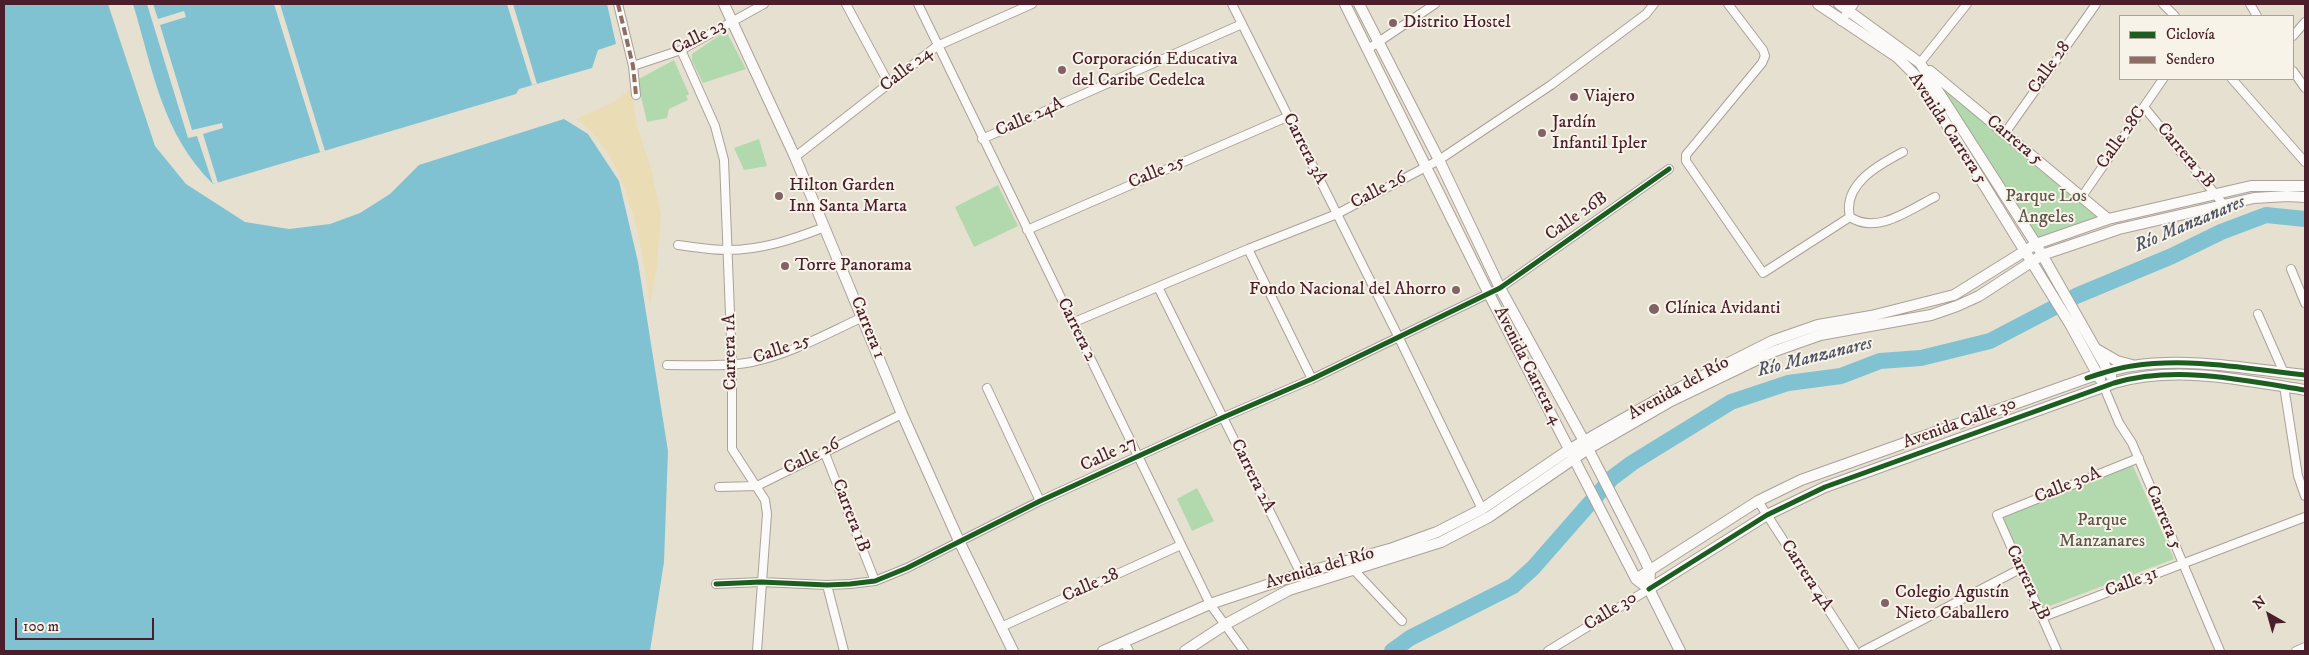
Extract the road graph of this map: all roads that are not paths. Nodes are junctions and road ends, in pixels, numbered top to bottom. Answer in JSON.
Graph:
{"nodes":[{"id":1,"x":618,"y":4,"type":"edge"},
{"id":2,"x":724,"y":4,"type":"edge"},
{"id":3,"x":764,"y":4,"type":"edge"},
{"id":4,"x":846,"y":4,"type":"edge"},
{"id":5,"x":918,"y":4,"type":"edge"},
{"id":6,"x":1032,"y":4,"type":"edge"},
{"id":7,"x":1232,"y":4,"type":"edge"},
{"id":8,"x":1345,"y":4,"type":"edge"},
{"id":9,"x":1358,"y":4,"type":"edge"},
{"id":10,"x":1435,"y":4,"type":"edge"},
{"id":11,"x":1654,"y":4,"type":"edge"},
{"id":12,"x":1728,"y":4,"type":"edge"},
{"id":13,"x":1818,"y":4,"type":"edge"},
{"id":14,"x":1839,"y":4,"type":"edge"},
{"id":15,"x":1967,"y":4,"type":"edge"},
{"id":16,"x":2096,"y":4,"type":"edge"},
{"id":17,"x":2163,"y":4,"type":"edge"},
{"id":18,"x":2250,"y":4,"type":"edge"},
{"id":19,"x":1851,"y":7,"type":"edge"},
{"id":20,"x":2174,"y":15,"type":"edge"},
{"id":21,"x":2256,"y":15,"type":"edge"},
{"id":22,"x":732,"y":21,"type":"junction"},
{"id":23,"x":1841,"y":21,"type":"junction"},
{"id":24,"x":2305,"y":22,"type":"edge"},
{"id":25,"x":1242,"y":24,"type":"junction"},
{"id":26,"x":2294,"y":35,"type":"edge"},
{"id":27,"x":1378,"y":42,"type":"junction"},
{"id":28,"x":937,"y":46,"type":"junction"},
{"id":29,"x":1368,"y":49,"type":"junction"},
{"id":30,"x":681,"y":50,"type":"junction"},
{"id":31,"x":1920,"y":63,"type":"junction"},
{"id":32,"x":633,"y":66,"type":"junction"},
{"id":33,"x":2294,"y":72,"type":"edge"},
{"id":34,"x":2162,"y":80,"type":"edge"},
{"id":35,"x":2233,"y":80,"type":"edge"},
{"id":36,"x":889,"y":84,"type":"junction"},
{"id":37,"x":2305,"y":88,"type":"edge"},
{"id":38,"x":636,"y":95,"type":"dead end"},
{"id":39,"x":2144,"y":107,"type":"junction"},
{"id":40,"x":1288,"y":117,"type":"junction"},
{"id":41,"x":2005,"y":133,"type":"junction"},
{"id":42,"x":982,"y":139,"type":"junction"},
{"id":43,"x":1904,"y":152,"type":"dead end"},
{"id":44,"x":795,"y":156,"type":"junction"},
{"id":45,"x":1439,"y":160,"type":"junction"},
{"id":46,"x":2305,"y":162,"type":"edge"},
{"id":47,"x":1426,"y":166,"type":"junction"},
{"id":48,"x":1669,"y":169,"type":"dead end"},
{"id":49,"x":2305,"y":186,"type":"edge"},
{"id":50,"x":2217,"y":194,"type":"junction"},
{"id":51,"x":1935,"y":197,"type":"dead end"},
{"id":52,"x":2305,"y":197,"type":"edge"},
{"id":53,"x":2081,"y":198,"type":"junction"},
{"id":54,"x":2224,"y":205,"type":"junction"},
{"id":55,"x":1336,"y":214,"type":"junction"},
{"id":56,"x":1850,"y":216,"type":"junction"},
{"id":57,"x":2108,"y":220,"type":"junction"},
{"id":58,"x":825,"y":227,"type":"junction"},
{"id":59,"x":1027,"y":230,"type":"junction"},
{"id":60,"x":2036,"y":244,"type":"junction"},
{"id":61,"x":678,"y":245,"type":"dead end"},
{"id":62,"x":1248,"y":249,"type":"junction"},
{"id":63,"x":728,"y":250,"type":"junction"},
{"id":64,"x":2024,"y":252,"type":"junction"},
{"id":65,"x":2042,"y":255,"type":"junction"},
{"id":66,"x":2030,"y":262,"type":"junction"},
{"id":67,"x":2291,"y":269,"type":"dead end"},
{"id":68,"x":1158,"y":287,"type":"junction"},
{"id":69,"x":1500,"y":288,"type":"junction"},
{"id":70,"x":1489,"y":294,"type":"junction"},
{"id":71,"x":2305,"y":303,"type":"edge"},
{"id":72,"x":2258,"y":314,"type":"dead end"},
{"id":73,"x":864,"y":317,"type":"junction"},
{"id":74,"x":2074,"y":321,"type":"junction"},
{"id":75,"x":1072,"y":323,"type":"junction"},
{"id":76,"x":1398,"y":336,"type":"junction"},
{"id":77,"x":2092,"y":352,"type":"junction"},
{"id":78,"x":667,"y":364,"type":"dead end"},
{"id":79,"x":732,"y":365,"type":"junction"},
{"id":80,"x":2133,"y":366,"type":"junction"},
{"id":81,"x":2109,"y":372,"type":"junction"},
{"id":82,"x":2284,"y":373,"type":"junction"},
{"id":83,"x":2098,"y":375,"type":"junction"},
{"id":84,"x":2305,"y":375,"type":"edge"},
{"id":85,"x":1312,"y":379,"type":"junction"},
{"id":86,"x":2077,"y":381,"type":"junction"},
{"id":87,"x":2109,"y":385,"type":"junction"},
{"id":88,"x":2284,"y":386,"type":"junction"},
{"id":89,"x":987,"y":388,"type":"dead end"},
{"id":90,"x":2305,"y":390,"type":"edge"},
{"id":91,"x":902,"y":414,"type":"junction"},
{"id":92,"x":1224,"y":417,"type":"junction"},
{"id":93,"x":1586,"y":445,"type":"junction"},
{"id":94,"x":824,"y":450,"type":"junction"},
{"id":95,"x":1572,"y":454,"type":"junction"},
{"id":96,"x":1137,"y":457,"type":"junction"},
{"id":97,"x":2139,"y":458,"type":"junction"},
{"id":98,"x":757,"y":486,"type":"junction"},
{"id":99,"x":719,"y":487,"type":"dead end"},
{"id":100,"x":2305,"y":496,"type":"edge"},
{"id":101,"x":1758,"y":501,"type":"junction"},
{"id":102,"x":1040,"y":502,"type":"junction"},
{"id":103,"x":1482,"y":509,"type":"junction"},
{"id":104,"x":1767,"y":515,"type":"junction"},
{"id":105,"x":1997,"y":515,"type":"joint"},
{"id":106,"x":2305,"y":517,"type":"edge"},
{"id":107,"x":959,"y":541,"type":"junction"},
{"id":108,"x":1181,"y":545,"type":"junction"},
{"id":109,"x":1640,"y":552,"type":"junction"},
{"id":110,"x":1672,"y":556,"type":"junction"},
{"id":111,"x":2182,"y":564,"type":"junction"},
{"id":112,"x":1353,"y":569,"type":"junction"},
{"id":113,"x":2020,"y":569,"type":"junction"},
{"id":114,"x":1650,"y":571,"type":"junction"},
{"id":115,"x":1300,"y":574,"type":"junction"},
{"id":116,"x":1636,"y":579,"type":"junction"},
{"id":117,"x":875,"y":581,"type":"junction"},
{"id":118,"x":761,"y":582,"type":"junction"},
{"id":119,"x":716,"y":584,"type":"dead end"},
{"id":120,"x":1306,"y":584,"type":"junction"},
{"id":121,"x":827,"y":585,"type":"junction"},
{"id":122,"x":1649,"y":589,"type":"junction"},
{"id":123,"x":1210,"y":604,"type":"junction"},
{"id":124,"x":2043,"y":617,"type":"junction"},
{"id":125,"x":1402,"y":621,"type":"dead end"},
{"id":126,"x":1226,"y":624,"type":"junction"},
{"id":127,"x":1001,"y":627,"type":"junction"},
{"id":128,"x":1127,"y":647,"type":"edge"},
{"id":129,"x":2305,"y":647,"type":"edge"},
{"id":130,"x":757,"y":651,"type":"edge"},
{"id":131,"x":844,"y":651,"type":"edge"},
{"id":132,"x":1013,"y":651,"type":"edge"},
{"id":133,"x":1103,"y":651,"type":"edge"},
{"id":134,"x":1185,"y":651,"type":"edge"},
{"id":135,"x":1244,"y":651,"type":"edge"},
{"id":136,"x":1548,"y":651,"type":"edge"},
{"id":137,"x":1680,"y":651,"type":"edge"},
{"id":138,"x":1855,"y":651,"type":"edge"},
{"id":139,"x":1863,"y":651,"type":"edge"},
{"id":140,"x":2057,"y":651,"type":"edge"},
{"id":141,"x":2220,"y":651,"type":"edge"},
{"id":142,"x":2296,"y":651,"type":"edge"}],
"edges":[{"from":1,"to":32,"type":"street"},
{"from":2,"to":22,"type":"main road","name":"Carrera 1"},
{"from":3,"to":22,"type":"street","name":"Calle 23"},
{"from":4,"to":36,"type":"street"},
{"from":5,"to":28,"type":"street","name":"Carrera 2"},
{"from":6,"to":28,"type":"street","name":"Calle 24"},
{"from":7,"to":25,"type":"street","name":"Carrera 3A"},
{"from":8,"to":29,"type":"main road","name":"Avenida Carrera 4"},
{"from":9,"to":27,"type":"main road","name":"Avenida Carrera 4"},
{"from":10,"to":27,"type":"street"},
{"from":11,"to":45,"type":"street","name":"Calle 26"},
{"from":12,"to":56,"type":"street"},
{"from":13,"to":23,"type":"main road","name":"Avenida Carrera 5"},
{"from":14,"to":19,"type":"main road","name":"Avenida Carrera 5"},
{"from":15,"to":31,"type":"street"},
{"from":16,"to":41,"type":"street","name":"Calle 28"},
{"from":17,"to":20,"type":"street"},
{"from":18,"to":21,"type":"street"},
{"from":19,"to":23,"type":"street"},
{"from":19,"to":31,"type":"main road","name":"Avenida Carrera 5"},
{"from":22,"to":30,"type":"street","name":"Calle 23"},
{"from":22,"to":44,"type":"main road","name":"Carrera 1"},
{"from":23,"to":64,"type":"main road","name":"Avenida Carrera 5"},
{"from":24,"to":26,"type":"street"},
{"from":25,"to":40,"type":"street","name":"Carrera 3A"},
{"from":25,"to":42,"type":"street","name":"Calle 24A"},
{"from":27,"to":29,"type":"street"},
{"from":27,"to":45,"type":"main road","name":"Avenida Carrera 4"},
{"from":28,"to":36,"type":"street","name":"Calle 24"},
{"from":28,"to":42,"type":"street","name":"Carrera 2"},
{"from":29,"to":47,"type":"main road","name":"Avenida Carrera 4"},
{"from":30,"to":32,"type":"street","name":"Calle 23"},
{"from":30,"to":63,"type":"street","name":"Carrera 1A"},
{"from":31,"to":41,"type":"main road","name":"Carrera 5"},
{"from":31,"to":60,"type":"main road","name":"Avenida Carrera 5"},
{"from":32,"to":38,"type":"street"},
{"from":33,"to":37,"type":"street"},
{"from":34,"to":39,"type":"street","name":"Calle 28C"},
{"from":35,"to":46,"type":"street"},
{"from":36,"to":44,"type":"street","name":"Calle 24"},
{"from":39,"to":50,"type":"street","name":"Carrera 5B"},
{"from":39,"to":53,"type":"street","name":"Calle 28C"},
{"from":40,"to":55,"type":"street","name":"Carrera 3A"},
{"from":40,"to":59,"type":"street","name":"Calle 25"},
{"from":41,"to":53,"type":"main road","name":"Carrera 5"},
{"from":42,"to":59,"type":"street","name":"Carrera 2"},
{"from":43,"to":56,"type":"street"},
{"from":44,"to":58,"type":"main road","name":"Carrera 1"},
{"from":45,"to":47,"type":"street","name":"Calle 26"},
{"from":45,"to":69,"type":"main road","name":"Avenida Carrera 4"},
{"from":47,"to":55,"type":"street","name":"Calle 26"},
{"from":47,"to":70,"type":"main road","name":"Avenida Carrera 4"},
{"from":48,"to":69,"type":"street","name":"Calle 26B"},
{"from":49,"to":50,"type":"main road","name":"Avenida del Río"},
{"from":50,"to":54,"type":"street","name":"Carrera 5B"},
{"from":50,"to":57,"type":"main road","name":"Avenida del Río"},
{"from":51,"to":56,"type":"street"},
{"from":52,"to":54,"type":"main road","name":"Avenida del Río"},
{"from":53,"to":57,"type":"main road","name":"Carrera 5"},
{"from":54,"to":65,"type":"main road","name":"Avenida del Río"},
{"from":55,"to":62,"type":"street","name":"Calle 26"},
{"from":55,"to":76,"type":"street","name":"Carrera 3A"},
{"from":57,"to":60,"type":"main road","name":"Avenida del Río"},
{"from":58,"to":63,"type":"street"},
{"from":58,"to":73,"type":"main road","name":"Carrera 1"},
{"from":59,"to":75,"type":"street","name":"Carrera 2"},
{"from":60,"to":64,"type":"main road","name":"Avenida del Río"},
{"from":60,"to":65,"type":"main road","name":"Avenida Carrera 5"},
{"from":61,"to":63,"type":"street"},
{"from":62,"to":68,"type":"street","name":"Calle 26"},
{"from":62,"to":85,"type":"street"},
{"from":63,"to":79,"type":"street","name":"Carrera 1A"},
{"from":64,"to":66,"type":"main road","name":"Avenida Carrera 5"},
{"from":64,"to":93,"type":"main road","name":"Avenida del Río"},
{"from":65,"to":66,"type":"main road","name":"Avenida del Río"},
{"from":65,"to":74,"type":"main road","name":"Avenida Carrera 5"},
{"from":66,"to":74,"type":"main road","name":"Avenida Carrera 5"},
{"from":66,"to":93,"type":"main road","name":"Avenida del Río"},
{"from":67,"to":71,"type":"street"},
{"from":68,"to":75,"type":"street","name":"Calle 26"},
{"from":68,"to":92,"type":"street","name":"Carrera 2A"},
{"from":69,"to":70,"type":"street","name":"Calle 27"},
{"from":69,"to":93,"type":"main road","name":"Avenida Carrera 4"},
{"from":70,"to":76,"type":"street","name":"Calle 27"},
{"from":70,"to":95,"type":"main road","name":"Avenida Carrera 4"},
{"from":72,"to":82,"type":"street"},
{"from":73,"to":79,"type":"street","name":"Calle 25"},
{"from":73,"to":91,"type":"main road","name":"Carrera 1"},
{"from":74,"to":77,"type":"main road","name":"Avenida Carrera 5"},
{"from":75,"to":96,"type":"street","name":"Carrera 2"},
{"from":76,"to":85,"type":"street","name":"Calle 27"},
{"from":76,"to":103,"type":"street","name":"Carrera 3A"},
{"from":77,"to":80,"type":"main road"},
{"from":77,"to":81,"type":"main road","name":"Avenida Carrera 5"},
{"from":77,"to":83,"type":"main road","name":"Avenida Carrera 5"},
{"from":77,"to":86,"type":"main road"},
{"from":78,"to":79,"type":"street","name":"Calle 25"},
{"from":79,"to":98,"type":"street","name":"Carrera 1A"},
{"from":80,"to":81,"type":"main road","name":"Avenida Calle 30"},
{"from":80,"to":82,"type":"main road","name":"Avenida Calle 30"},
{"from":81,"to":83,"type":"main road","name":"Avenida Calle 30"},
{"from":81,"to":87,"type":"main road","name":"Avenida Carrera 5"},
{"from":82,"to":84,"type":"main road","name":"Avenida Calle 30"},
{"from":83,"to":86,"type":"main road","name":"Avenida Calle 30"},
{"from":83,"to":87,"type":"main road","name":"Avenida Carrera 5"},
{"from":85,"to":92,"type":"street","name":"Calle 27"},
{"from":86,"to":101,"type":"main road","name":"Avenida Calle 30"},
{"from":87,"to":88,"type":"main road","name":"Avenida Calle 30"},
{"from":87,"to":97,"type":"street","name":"Carrera 5"},
{"from":87,"to":104,"type":"main road","name":"Avenida Calle 30"},
{"from":88,"to":90,"type":"main road","name":"Avenida Calle 30"},
{"from":88,"to":100,"type":"street"},
{"from":89,"to":102,"type":"street"},
{"from":91,"to":94,"type":"street","name":"Calle 26"},
{"from":91,"to":107,"type":"main road","name":"Carrera 1"},
{"from":92,"to":96,"type":"street","name":"Calle 27"},
{"from":92,"to":115,"type":"street","name":"Carrera 2A"},
{"from":93,"to":95,"type":"main road","name":"Avenida del Río"},
{"from":93,"to":109,"type":"main road","name":"Avenida Carrera 4"},
{"from":94,"to":98,"type":"street","name":"Calle 26"},
{"from":94,"to":117,"type":"street","name":"Carrera 1B"},
{"from":95,"to":103,"type":"main road","name":"Avenida del Río"},
{"from":95,"to":112,"type":"main road","name":"Avenida del Río"},
{"from":95,"to":116,"type":"main road","name":"Avenida Carrera 4"},
{"from":96,"to":102,"type":"street","name":"Calle 27"},
{"from":96,"to":108,"type":"street","name":"Carrera 2"},
{"from":97,"to":105,"type":"street","name":"Calle 30A"},
{"from":97,"to":111,"type":"street","name":"Carrera 5"},
{"from":98,"to":99,"type":"street","name":"Calle 26"},
{"from":98,"to":118,"type":"street","name":"Carrera 1A"},
{"from":101,"to":104,"type":"street","name":"Carrera 4A"},
{"from":101,"to":110,"type":"main road","name":"Avenida Calle 30"},
{"from":102,"to":107,"type":"street","name":"Calle 27"},
{"from":103,"to":115,"type":"main road","name":"Avenida del Río"},
{"from":104,"to":122,"type":"main road","name":"Avenida Calle 30"},
{"from":104,"to":138,"type":"street","name":"Carrera 4A"},
{"from":105,"to":113,"type":"street","name":"Carrera 4B"},
{"from":106,"to":111,"type":"street","name":"Calle 31"},
{"from":107,"to":117,"type":"street","name":"Calle 27"},
{"from":107,"to":127,"type":"main road","name":"Carrera 1"},
{"from":108,"to":123,"type":"street","name":"Carrera 2"},
{"from":108,"to":127,"type":"street","name":"Calle 28"},
{"from":109,"to":110,"type":"main road"},
{"from":109,"to":114,"type":"main road","name":"Avenida Carrera 4"},
{"from":110,"to":114,"type":"main road","name":"Avenida Calle 30"},
{"from":111,"to":124,"type":"street","name":"Calle 31"},
{"from":111,"to":141,"type":"street","name":"Carrera 5"},
{"from":112,"to":120,"type":"main road","name":"Avenida del Río"},
{"from":112,"to":125,"type":"street"},
{"from":113,"to":124,"type":"street","name":"Carrera 4B"},
{"from":113,"to":139,"type":"street"},
{"from":114,"to":116,"type":"main road","name":"Avenida Calle 30"},
{"from":114,"to":122,"type":"main road","name":"Avenida Carrera 4"},
{"from":115,"to":120,"type":"street","name":"Carrera 2A"},
{"from":115,"to":123,"type":"main road","name":"Avenida del Río"},
{"from":116,"to":122,"type":"main road","name":"Avenida Carrera 4"},
{"from":117,"to":121,"type":"street","name":"Calle 27"},
{"from":118,"to":119,"type":"street","name":"Calle 27"},
{"from":118,"to":121,"type":"street","name":"Calle 27"},
{"from":118,"to":130,"type":"street","name":"Carrera 1A"},
{"from":120,"to":126,"type":"main road","name":"Avenida del Río"},
{"from":121,"to":131,"type":"street"},
{"from":122,"to":136,"type":"street","name":"Calle 30"},
{"from":122,"to":137,"type":"main road","name":"Avenida Carrera 4"},
{"from":123,"to":126,"type":"street","name":"Carrera 2"},
{"from":123,"to":128,"type":"main road","name":"Avenida del Río"},
{"from":124,"to":140,"type":"street","name":"Carrera 4B"},
{"from":126,"to":134,"type":"main road","name":"Avenida del Río"},
{"from":126,"to":135,"type":"street","name":"Carrera 2"},
{"from":127,"to":132,"type":"main road","name":"Carrera 1"},
{"from":128,"to":133,"type":"main road","name":"Avenida del Río"},
{"from":129,"to":142,"type":"street"}]}
